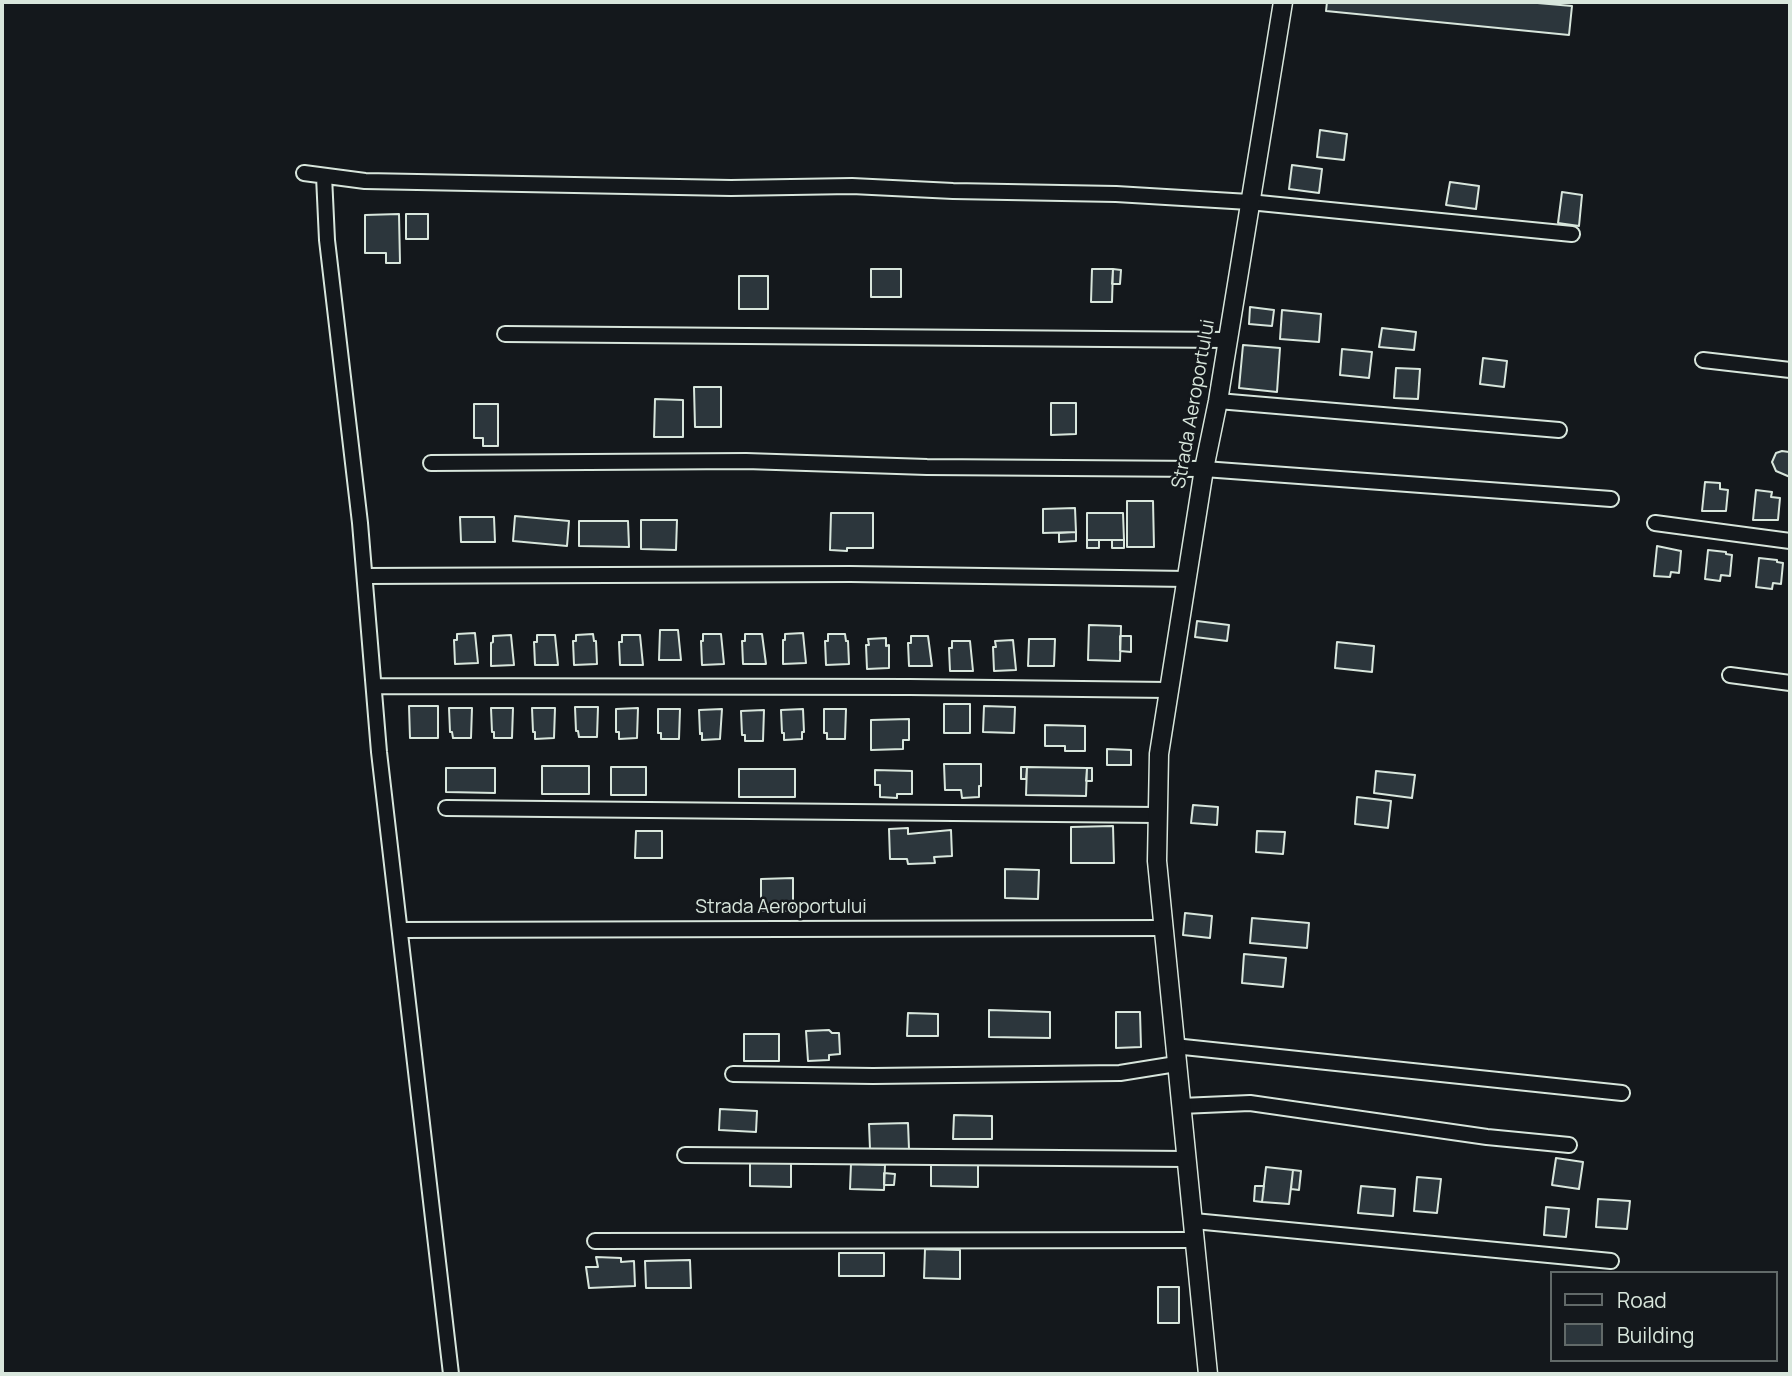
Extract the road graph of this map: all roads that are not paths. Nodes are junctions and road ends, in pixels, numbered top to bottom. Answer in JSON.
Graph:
{"nodes":[{"id":1,"x":1283,"y":2,"type":"edge"},
{"id":2,"x":304,"y":173,"type":"dead end"},
{"id":3,"x":324,"y":176,"type":"junction"},
{"id":4,"x":1249,"y":202,"type":"junction"},
{"id":5,"x":1572,"y":234,"type":"dead end"},
{"id":6,"x":505,"y":334,"type":"dead end"},
{"id":7,"x":1227,"y":340,"type":"junction"},
{"id":8,"x":1703,"y":360,"type":"dead end"},
{"id":9,"x":1790,"y":370,"type":"edge"},
{"id":10,"x":1218,"y":401,"type":"junction"},
{"id":11,"x":1559,"y":430,"type":"dead end"},
{"id":12,"x":432,"y":463,"type":"dead end"},
{"id":13,"x":1204,"y":469,"type":"junction"},
{"id":14,"x":1611,"y":499,"type":"dead end"},
{"id":15,"x":1655,"y":523,"type":"dead end"},
{"id":16,"x":1790,"y":541,"type":"edge"},
{"id":17,"x":365,"y":576,"type":"junction"},
{"id":18,"x":1187,"y":579,"type":"junction"},
{"id":19,"x":1730,"y":675,"type":"dead end"},
{"id":20,"x":1790,"y":683,"type":"edge"},
{"id":21,"x":374,"y":686,"type":"junction"},
{"id":22,"x":1168,"y":690,"type":"junction"},
{"id":23,"x":446,"y":808,"type":"dead end"},
{"id":24,"x":1156,"y":815,"type":"junction"},
{"id":25,"x":1162,"y":929,"type":"junction"},
{"id":26,"x":400,"y":930,"type":"junction"},
{"id":27,"x":1175,"y":1055,"type":"junction"},
{"id":28,"x":733,"y":1074,"type":"dead end"},
{"id":29,"x":1622,"y":1093,"type":"dead end"},
{"id":30,"x":1181,"y":1106,"type":"junction"},
{"id":31,"x":1569,"y":1145,"type":"dead end"},
{"id":32,"x":685,"y":1155,"type":"dead end"},
{"id":33,"x":1187,"y":1159,"type":"junction"},
{"id":34,"x":1194,"y":1221,"type":"junction"},
{"id":35,"x":1196,"y":1240,"type":"junction"},
{"id":36,"x":595,"y":1241,"type":"dead end"},
{"id":37,"x":1611,"y":1261,"type":"dead end"},
{"id":38,"x":451,"y":1374,"type":"edge"},
{"id":39,"x":1208,"y":1374,"type":"edge"}],
"edges":[{"from":1,"to":4,"type":"street","name":"Strada Aeroportului"},
{"from":2,"to":3,"type":"street"},
{"from":3,"to":4,"type":"street"},
{"from":3,"to":17,"type":"street"},
{"from":4,"to":5,"type":"street"},
{"from":4,"to":7,"type":"street","name":"Strada Aeroportului"},
{"from":6,"to":7,"type":"street"},
{"from":7,"to":10,"type":"street","name":"Strada Aeroportului"},
{"from":8,"to":9,"type":"street"},
{"from":10,"to":11,"type":"street"},
{"from":10,"to":13,"type":"street","name":"Strada Aeroportului"},
{"from":12,"to":13,"type":"street"},
{"from":13,"to":14,"type":"street"},
{"from":13,"to":18,"type":"street","name":"Strada Aeroportului"},
{"from":15,"to":16,"type":"street"},
{"from":17,"to":18,"type":"street"},
{"from":17,"to":21,"type":"street"},
{"from":18,"to":22,"type":"street","name":"Strada Aeroportului"},
{"from":19,"to":20,"type":"street"},
{"from":21,"to":22,"type":"street"},
{"from":21,"to":26,"type":"street"},
{"from":22,"to":24,"type":"street","name":"Strada Aeroportului"},
{"from":23,"to":24,"type":"street"},
{"from":24,"to":25,"type":"street","name":"Strada Aeroportului"},
{"from":25,"to":26,"type":"street","name":"Strada Aeroportului"},
{"from":25,"to":27,"type":"street","name":"Strada Aeroportului"},
{"from":26,"to":38,"type":"street"},
{"from":27,"to":28,"type":"street"},
{"from":27,"to":29,"type":"street"},
{"from":27,"to":30,"type":"street","name":"Strada Aeroportului"},
{"from":30,"to":31,"type":"street"},
{"from":30,"to":33,"type":"street","name":"Strada Aeroportului"},
{"from":32,"to":33,"type":"street"},
{"from":33,"to":34,"type":"street","name":"Strada Aeroportului"},
{"from":34,"to":35,"type":"street","name":"Strada Aeroportului"},
{"from":34,"to":37,"type":"street"},
{"from":35,"to":36,"type":"street"},
{"from":35,"to":39,"type":"street","name":"Strada Aeroportului"}]}
